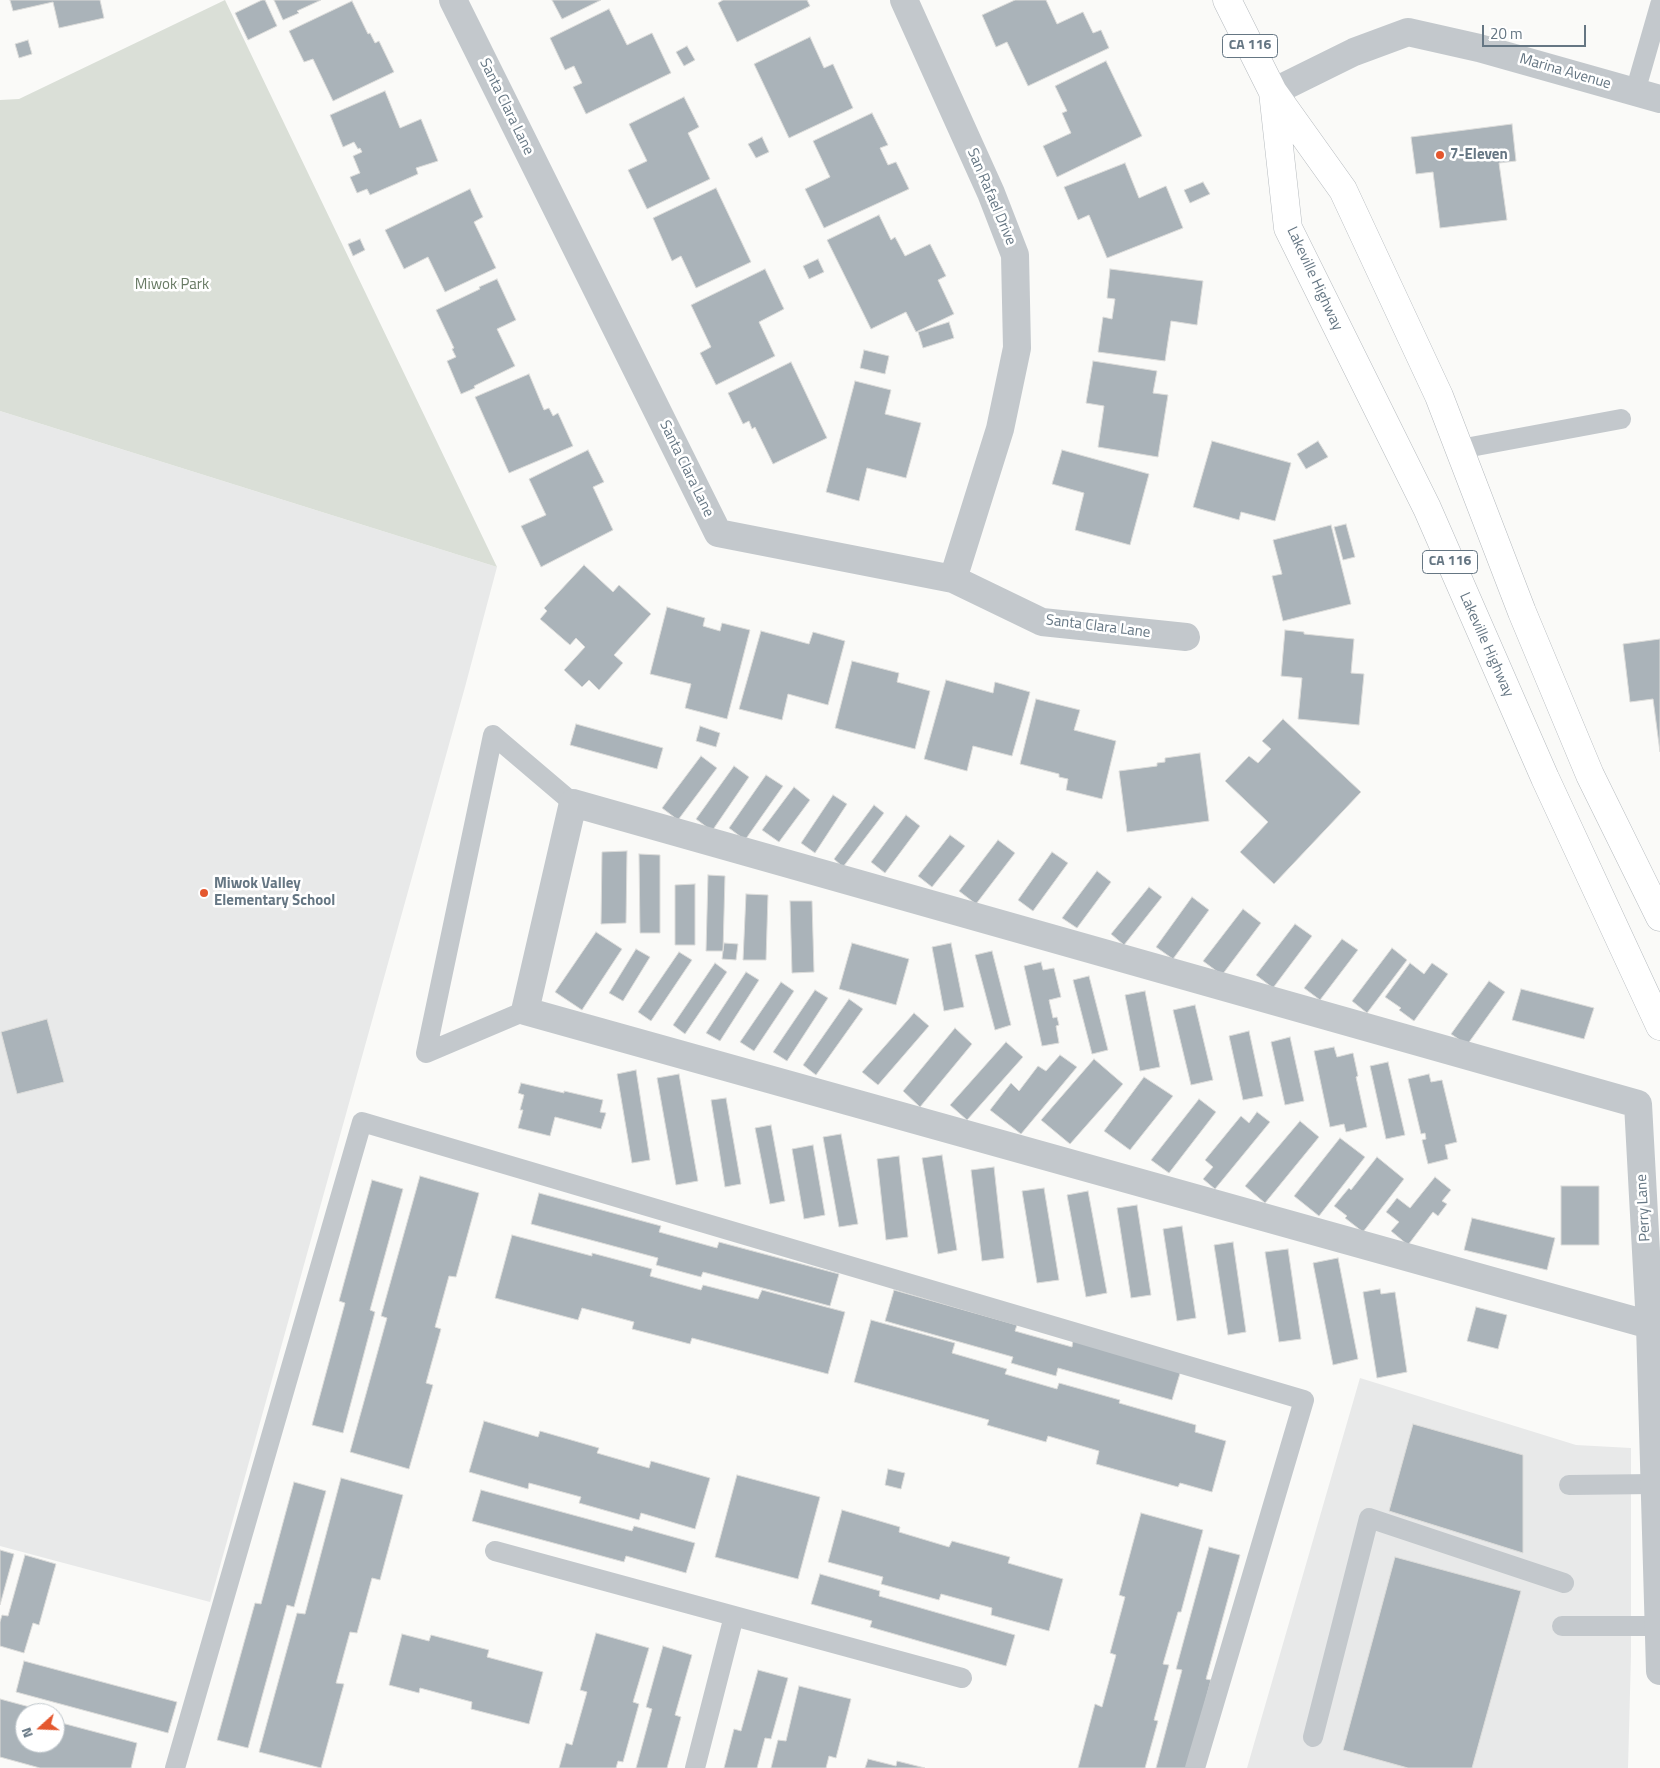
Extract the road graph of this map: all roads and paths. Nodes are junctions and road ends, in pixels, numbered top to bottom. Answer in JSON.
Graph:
{"nodes":[{"id":1,"x":453,"y":0,"type":"edge"},
{"id":2,"x":904,"y":0,"type":"edge"},
{"id":3,"x":1227,"y":0,"type":"edge"},
{"id":4,"x":1660,"y":5,"type":"edge"},
{"id":5,"x":1273,"y":92,"type":"junction"},
{"id":6,"x":1648,"y":95,"type":"edge"},
{"id":7,"x":1621,"y":419,"type":"dead end"},
{"id":8,"x":1460,"y":449,"type":"junction"},
{"id":9,"x":953,"y":579,"type":"junction"},
{"id":10,"x":1186,"y":637,"type":"dead end"},
{"id":11,"x":573,"y":803,"type":"junction"},
{"id":12,"x":1660,"y":917,"type":"edge"},
{"id":13,"x":525,"y":1011,"type":"junction"},
{"id":14,"x":1660,"y":1026,"type":"edge"},
{"id":15,"x":1650,"y":1325,"type":"junction"},
{"id":16,"x":1655,"y":1484,"type":"junction"},
{"id":17,"x":1569,"y":1485,"type":"dead end"},
{"id":18,"x":495,"y":1551,"type":"dead end"},
{"id":19,"x":1564,"y":1583,"type":"dead end"},
{"id":20,"x":734,"y":1616,"type":"junction"},
{"id":21,"x":1562,"y":1626,"type":"dead end"},
{"id":22,"x":1659,"y":1626,"type":"edge"},
{"id":23,"x":1660,"y":1671,"type":"edge"},
{"id":24,"x":962,"y":1678,"type":"dead end"},
{"id":25,"x":1312,"y":1737,"type":"dead end"},
{"id":26,"x":175,"y":1768,"type":"edge"},
{"id":27,"x":695,"y":1768,"type":"edge"},
{"id":28,"x":1195,"y":1768,"type":"edge"}],
"edges":[{"from":1,"to":9,"type":"street","name":"Santa Clara Lane"},
{"from":2,"to":9,"type":"street","name":"San Rafael Drive"},
{"from":3,"to":5,"type":"main road","name":"Lakeville Highway","number":"CA 116"},
{"from":4,"to":6,"type":"lane"},
{"from":5,"to":6,"type":"street","name":"Marina Avenue"},
{"from":5,"to":8,"type":"main road","name":"Lakeville Highway","number":"CA 116"},
{"from":5,"to":14,"type":"main road","name":"Lakeville Highway","number":"CA 116"},
{"from":7,"to":8,"type":"lane"},
{"from":8,"to":12,"type":"main road","name":"Lakeville Highway","number":"CA 116"},
{"from":9,"to":10,"type":"street","name":"Santa Clara Lane"},
{"from":11,"to":13,"type":"street"},
{"from":11,"to":13,"type":"lane"},
{"from":11,"to":15,"type":"street","name":"Perry Lane"},
{"from":13,"to":15,"type":"street"},
{"from":15,"to":16,"type":"street","name":"Perry Lane"},
{"from":16,"to":17,"type":"lane"},
{"from":16,"to":22,"type":"street","name":"Perry Lane"},
{"from":18,"to":20,"type":"lane"},
{"from":19,"to":25,"type":"lane"},
{"from":20,"to":24,"type":"lane"},
{"from":20,"to":27,"type":"lane"},
{"from":21,"to":22,"type":"lane"},
{"from":22,"to":23,"type":"street","name":"Perry Lane"},
{"from":26,"to":28,"type":"lane"}]}
